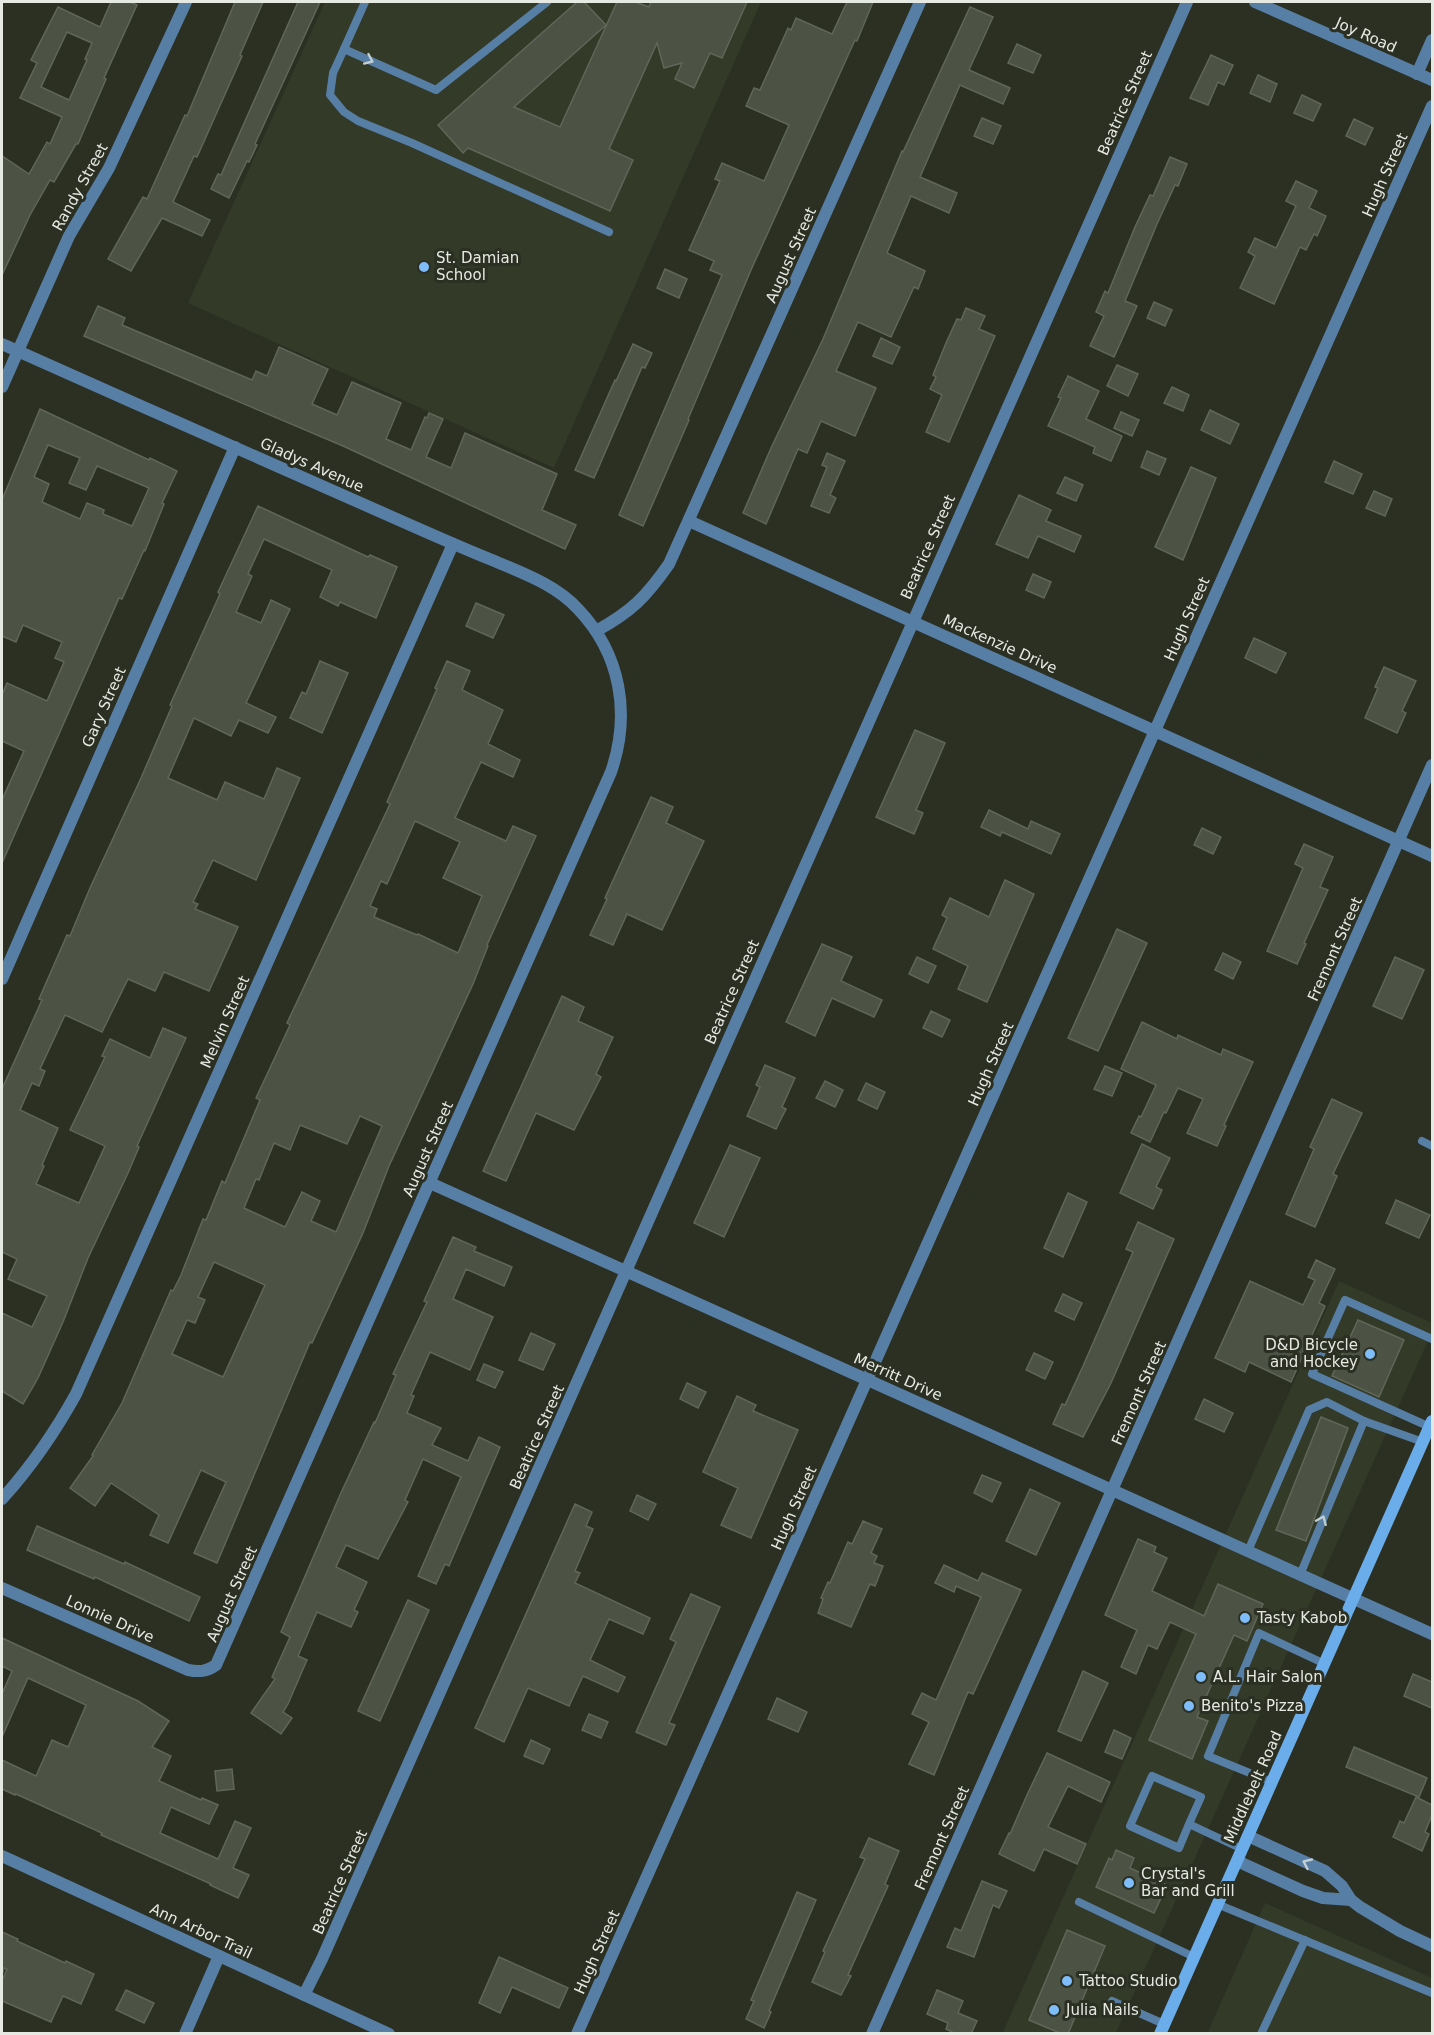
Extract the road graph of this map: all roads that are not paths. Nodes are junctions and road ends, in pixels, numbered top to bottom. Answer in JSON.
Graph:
{"nodes":[{"id":1,"x":186,"y":2,"type":"edge"},
{"id":2,"x":365,"y":2,"type":"edge"},
{"id":3,"x":547,"y":2,"type":"edge"},
{"id":4,"x":921,"y":2,"type":"edge"},
{"id":5,"x":1187,"y":2,"type":"edge"},
{"id":6,"x":1255,"y":2,"type":"edge"},
{"id":7,"x":1432,"y":40,"type":"edge"},
{"id":8,"x":344,"y":49,"type":"junction"},
{"id":9,"x":1418,"y":74,"type":"junction"},
{"id":10,"x":1432,"y":80,"type":"edge"},
{"id":11,"x":1432,"y":106,"type":"edge"},
{"id":12,"x":609,"y":232,"type":"dead end"},
{"id":13,"x":2,"y":345,"type":"edge"},
{"id":14,"x":17,"y":351,"type":"junction"},
{"id":15,"x":2,"y":387,"type":"edge"},
{"id":16,"x":235,"y":447,"type":"junction"},
{"id":17,"x":690,"y":521,"type":"junction"},
{"id":18,"x":453,"y":544,"type":"junction"},
{"id":19,"x":912,"y":621,"type":"junction"},
{"id":20,"x":596,"y":631,"type":"junction"},
{"id":21,"x":1154,"y":730,"type":"junction"},
{"id":22,"x":1432,"y":765,"type":"edge"},
{"id":23,"x":1399,"y":841,"type":"junction"},
{"id":24,"x":1432,"y":856,"type":"edge"},
{"id":25,"x":2,"y":979,"type":"edge"},
{"id":26,"x":1422,"y":1141,"type":"dead end"},
{"id":27,"x":1432,"y":1146,"type":"edge"},
{"id":28,"x":430,"y":1183,"type":"junction"},
{"id":29,"x":627,"y":1271,"type":"junction"},
{"id":30,"x":1432,"y":1339,"type":"edge"},
{"id":31,"x":867,"y":1380,"type":"junction"},
{"id":32,"x":1364,"y":1420,"type":"junction"},
{"id":33,"x":1431,"y":1424,"type":"edge"},
{"id":34,"x":1423,"y":1442,"type":"junction"},
{"id":35,"x":1112,"y":1490,"type":"junction"},
{"id":36,"x":2,"y":1499,"type":"edge"},
{"id":37,"x":1248,"y":1551,"type":"junction"},
{"id":38,"x":1300,"y":1575,"type":"junction"},
{"id":39,"x":2,"y":1588,"type":"edge"},
{"id":40,"x":1353,"y":1599,"type":"junction"},
{"id":41,"x":1432,"y":1634,"type":"edge"},
{"id":42,"x":1324,"y":1664,"type":"junction"},
{"id":43,"x":208,"y":1671,"type":"joint"},
{"id":44,"x":1272,"y":1782,"type":"junction"},
{"id":45,"x":1190,"y":1824,"type":"junction"},
{"id":46,"x":1248,"y":1836,"type":"junction"},
{"id":47,"x":1242,"y":1849,"type":"junction"},
{"id":48,"x":2,"y":1856,"type":"edge"},
{"id":49,"x":1237,"y":1861,"type":"junction"},
{"id":50,"x":1351,"y":1900,"type":"junction"},
{"id":51,"x":1079,"y":1902,"type":"dead end"},
{"id":52,"x":1217,"y":1904,"type":"junction"},
{"id":53,"x":1305,"y":1940,"type":"junction"},
{"id":54,"x":1432,"y":1946,"type":"edge"},
{"id":55,"x":219,"y":1956,"type":"junction"},
{"id":56,"x":1194,"y":1957,"type":"junction"},
{"id":57,"x":1432,"y":1993,"type":"edge"},
{"id":58,"x":304,"y":1995,"type":"junction"},
{"id":59,"x":1112,"y":2001,"type":"dead end"},
{"id":60,"x":1162,"y":2029,"type":"edge"},
{"id":61,"x":185,"y":2034,"type":"edge"},
{"id":62,"x":389,"y":2034,"type":"edge"},
{"id":63,"x":577,"y":2034,"type":"edge"},
{"id":64,"x":872,"y":2034,"type":"edge"},
{"id":65,"x":1261,"y":2034,"type":"edge"}],
"edges":[{"from":1,"to":14,"type":"street","name":"Randy Street"},
{"from":2,"to":8,"type":"lane"},
{"from":8,"to":3,"type":"lane","one_way":true},
{"from":4,"to":17,"type":"street","name":"August Street"},
{"from":5,"to":19,"type":"street","name":"Beatrice Street"},
{"from":6,"to":9,"type":"street","name":"Joy Road"},
{"from":7,"to":9,"type":"street"},
{"from":8,"to":12,"type":"lane"},
{"from":9,"to":10,"type":"street","name":"Joy Road"},
{"from":11,"to":21,"type":"street","name":"Hugh Street"},
{"from":13,"to":14,"type":"street","name":"Gladys Avenue"},
{"from":14,"to":15,"type":"street","name":"Randy Street"},
{"from":14,"to":16,"type":"street","name":"Gladys Avenue"},
{"from":16,"to":18,"type":"street","name":"Gladys Avenue"},
{"from":16,"to":25,"type":"street","name":"Gary Street"},
{"from":17,"to":19,"type":"street","name":"Mackenzie Drive"},
{"from":17,"to":20,"type":"street"},
{"from":18,"to":20,"type":"street","name":"Gladys Avenue"},
{"from":18,"to":36,"type":"street","name":"Melvin Street"},
{"from":19,"to":21,"type":"street","name":"Mackenzie Drive"},
{"from":19,"to":29,"type":"street","name":"Beatrice Street"},
{"from":20,"to":28,"type":"street","name":"August Street"},
{"from":21,"to":23,"type":"street","name":"Mackenzie Drive"},
{"from":21,"to":31,"type":"street","name":"Hugh Street"},
{"from":22,"to":23,"type":"street","name":"Fremont Street"},
{"from":23,"to":24,"type":"street","name":"Mackenzie Drive"},
{"from":23,"to":35,"type":"street","name":"Fremont Street"},
{"from":26,"to":27,"type":"lane"},
{"from":28,"to":29,"type":"street","name":"Merritt Drive"},
{"from":28,"to":43,"type":"street","name":"August Street"},
{"from":29,"to":31,"type":"street","name":"Merritt Drive"},
{"from":29,"to":58,"type":"street","name":"Beatrice Street"},
{"from":30,"to":33,"type":"lane"},
{"from":31,"to":35,"type":"street","name":"Merritt Drive"},
{"from":31,"to":63,"type":"street","name":"Hugh Street"},
{"from":32,"to":34,"type":"lane"},
{"from":32,"to":37,"type":"lane"},
{"from":38,"to":32,"type":"lane","one_way":true},
{"from":33,"to":34,"type":"main road","name":"Middlebelt Road"},
{"from":34,"to":40,"type":"main road","name":"Middlebelt Road"},
{"from":35,"to":37,"type":"street","name":"Merritt Drive"},
{"from":35,"to":64,"type":"street","name":"Fremont Street"},
{"from":37,"to":38,"type":"street","name":"Merritt Drive"},
{"from":38,"to":40,"type":"street","name":"Merritt Drive"},
{"from":39,"to":43,"type":"street","name":"Lonnie Drive"},
{"from":40,"to":41,"type":"street","name":"Merritt Drive"},
{"from":40,"to":42,"type":"main road","name":"Middlebelt Road"},
{"from":42,"to":44,"type":"main road","name":"Middlebelt Road"},
{"from":42,"to":44,"type":"lane"},
{"from":44,"to":46,"type":"main road","name":"Middlebelt Road"},
{"from":45,"to":45,"type":"lane"},
{"from":45,"to":47,"type":"lane"},
{"from":46,"to":47,"type":"main road","name":"Middlebelt Road"},
{"from":50,"to":46,"type":"street","one_way":true},
{"from":47,"to":49,"type":"main road","name":"Middlebelt Road"},
{"from":48,"to":55,"type":"street","name":"Ann Arbor Trail"},
{"from":49,"to":50,"type":"street"},
{"from":49,"to":52,"type":"main road","name":"Middlebelt Road"},
{"from":50,"to":54,"type":"street"},
{"from":51,"to":56,"type":"lane"},
{"from":52,"to":53,"type":"lane"},
{"from":52,"to":56,"type":"main road","name":"Middlebelt Road"},
{"from":53,"to":57,"type":"lane"},
{"from":53,"to":65,"type":"lane"},
{"from":55,"to":58,"type":"street","name":"Ann Arbor Trail"},
{"from":55,"to":61,"type":"street"},
{"from":56,"to":60,"type":"main road","name":"Middlebelt Road"},
{"from":58,"to":62,"type":"street","name":"Ann Arbor Trail"},
{"from":59,"to":60,"type":"lane"}]}
